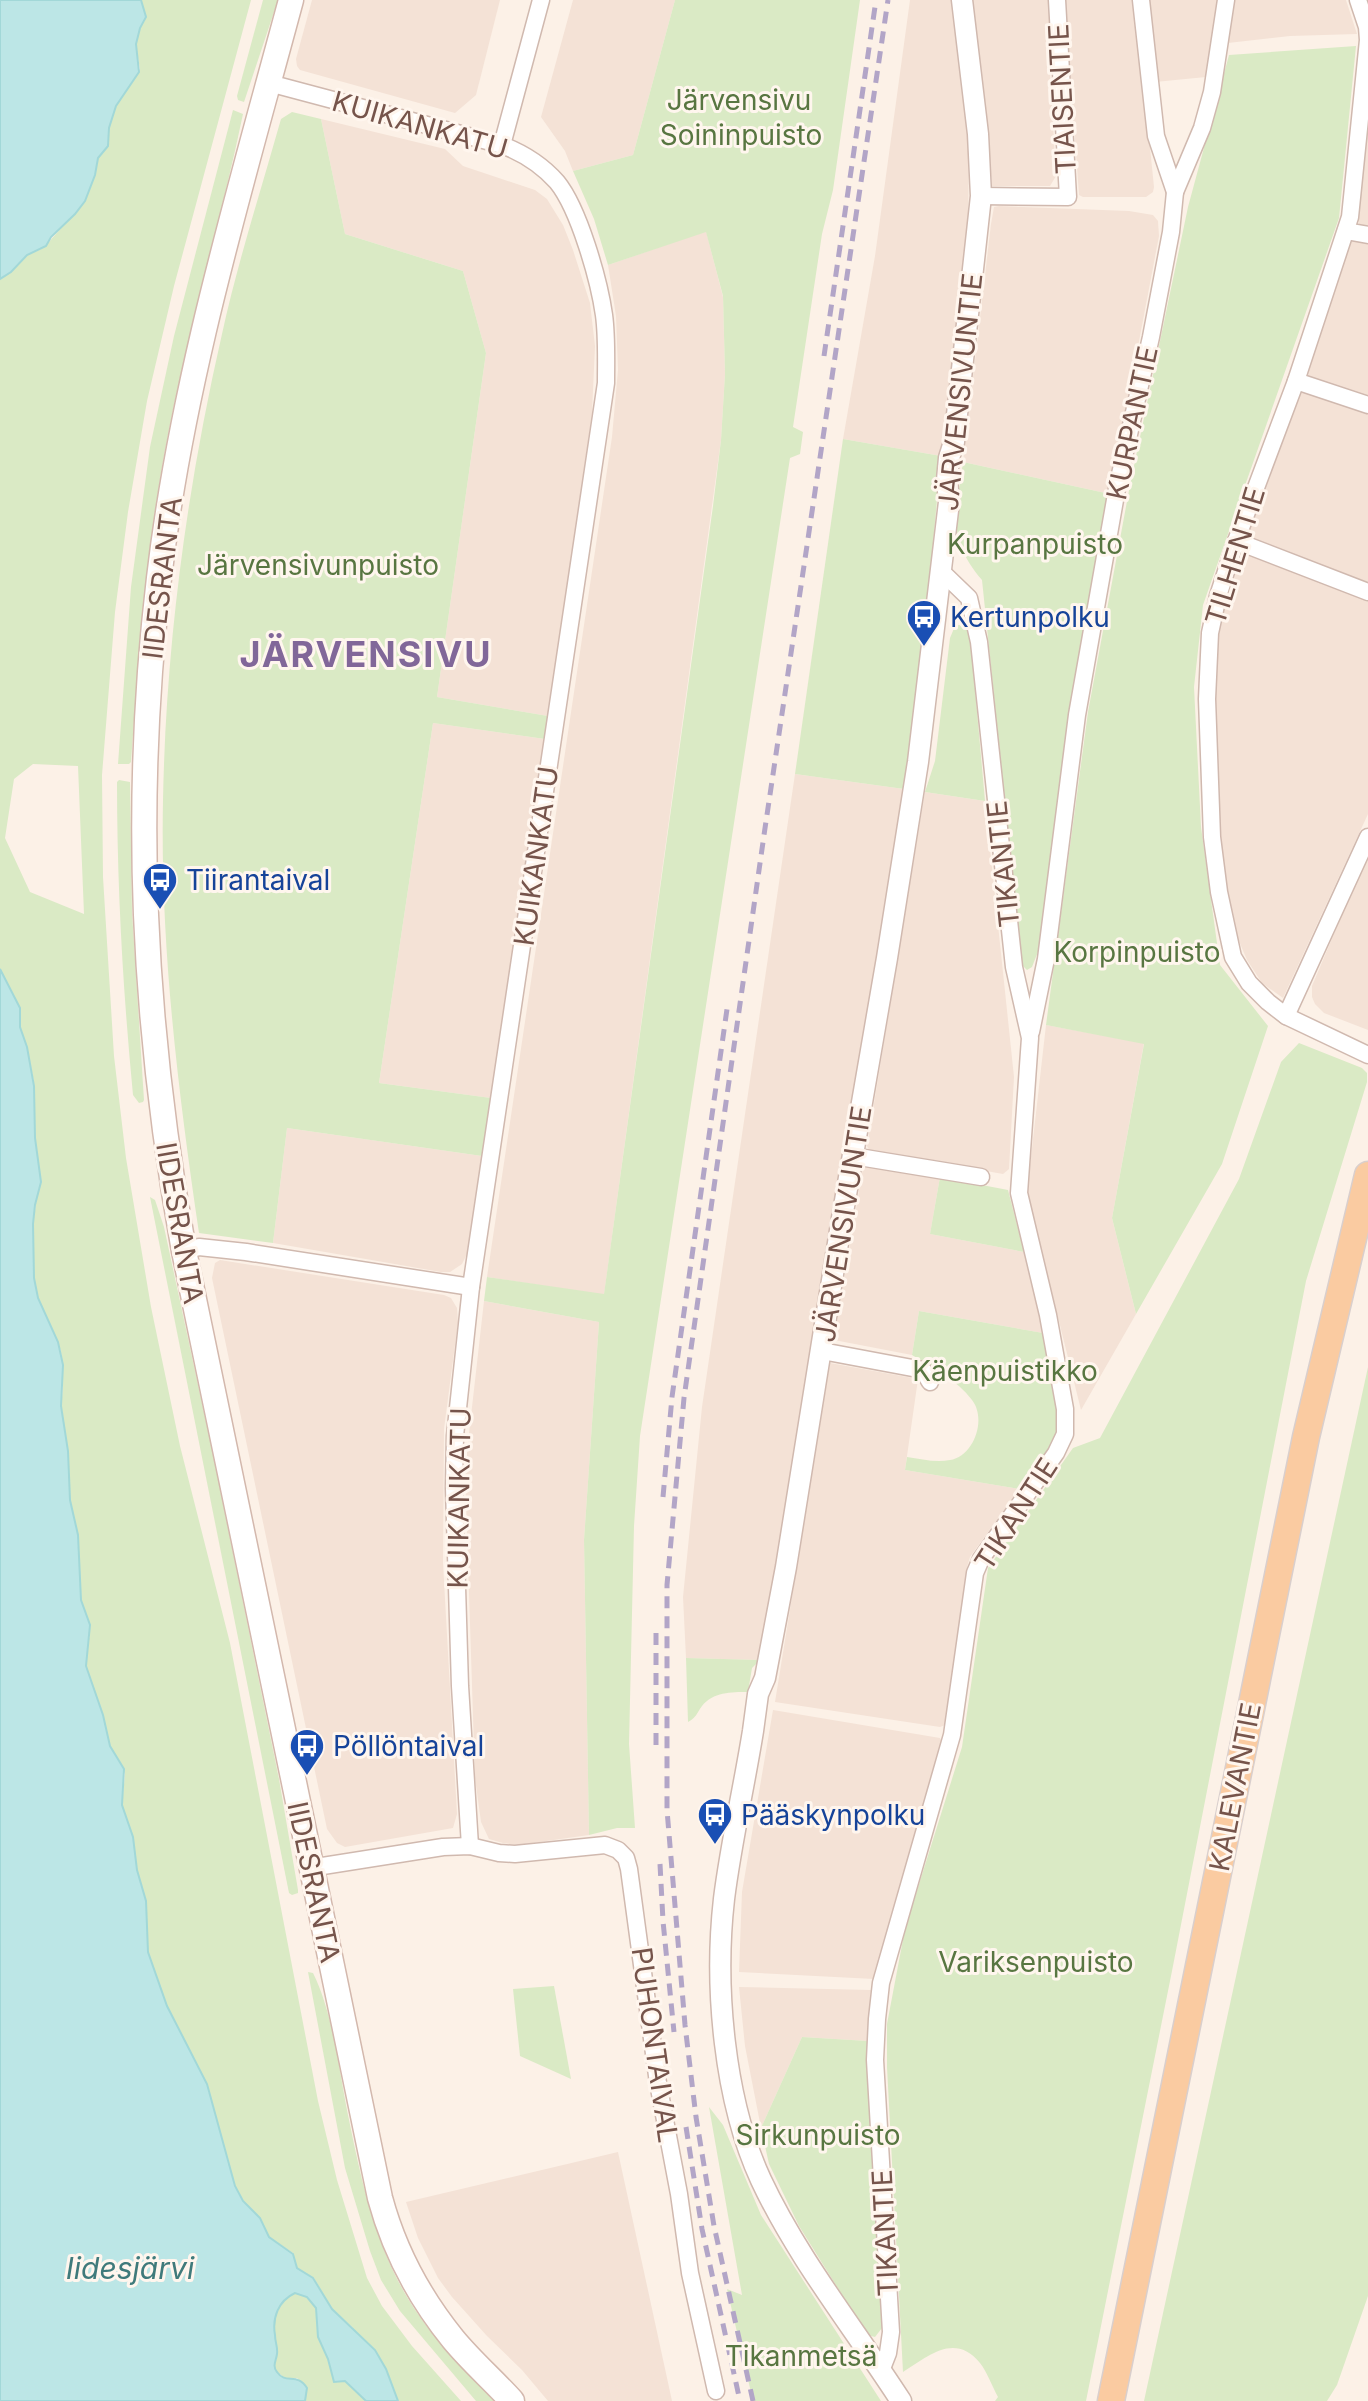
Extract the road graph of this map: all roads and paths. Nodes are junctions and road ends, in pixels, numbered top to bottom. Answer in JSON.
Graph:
{"nodes":[{"id":1,"x":291,"y":0,"type":"edge"},
{"id":2,"x":541,"y":0,"type":"edge"},
{"id":3,"x":962,"y":0,"type":"edge"},
{"id":4,"x":1057,"y":0,"type":"edge"},
{"id":5,"x":1141,"y":0,"type":"edge"},
{"id":6,"x":1226,"y":0,"type":"edge"},
{"id":7,"x":1358,"y":0,"type":"edge"},
{"id":8,"x":1368,"y":46,"type":"edge"},
{"id":9,"x":269,"y":83,"type":"junction"},
{"id":10,"x":502,"y":145,"type":"junction"},
{"id":11,"x":1175,"y":192,"type":"junction"},
{"id":12,"x":981,"y":196,"type":"junction"},
{"id":13,"x":1346,"y":231,"type":"junction"},
{"id":14,"x":1368,"y":235,"type":"edge"},
{"id":15,"x":1296,"y":381,"type":"junction"},
{"id":16,"x":1368,"y":405,"type":"edge"},
{"id":17,"x":1236,"y":541,"type":"junction"},
{"id":18,"x":941,"y":571,"type":"junction"},
{"id":19,"x":1368,"y":592,"type":"edge"},
{"id":20,"x":1368,"y":837,"type":"edge"},
{"id":21,"x":1286,"y":1016,"type":"junction"},
{"id":22,"x":1030,"y":1038,"type":"junction"},
{"id":23,"x":1368,"y":1055,"type":"edge"},
{"id":24,"x":853,"y":1156,"type":"junction"},
{"id":25,"x":1368,"y":1175,"type":"edge"},
{"id":26,"x":981,"y":1177,"type":"dead end"},
{"id":27,"x":184,"y":1251,"type":"junction"},
{"id":28,"x":471,"y":1287,"type":"junction"},
{"id":29,"x":822,"y":1351,"type":"junction"},
{"id":30,"x":930,"y":1382,"type":"dead end"},
{"id":31,"x":470,"y":1846,"type":"junction"},
{"id":32,"x":310,"y":1868,"type":"junction"},
{"id":33,"x":881,"y":2371,"type":"junction"},
{"id":34,"x":716,"y":2391,"type":"dead end"},
{"id":35,"x":512,"y":2401,"type":"edge"},
{"id":36,"x":901,"y":2401,"type":"edge"},
{"id":37,"x":1111,"y":2401,"type":"edge"}],
"edges":[{"from":1,"to":9,"type":"main road","name":"IIDESRANTA"},
{"from":2,"to":10,"type":"street"},
{"from":3,"to":12,"type":"street","name":"JÄRVENSIVUNTIE"},
{"from":4,"to":12,"type":"street","name":"TIAISENTIE"},
{"from":5,"to":11,"type":"street","name":"KURPANTIE"},
{"from":6,"to":11,"type":"street"},
{"from":7,"to":8,"type":"street","name":"TILHENTIE"},
{"from":8,"to":13,"type":"street","name":"TILHENTIE"},
{"from":9,"to":10,"type":"street","name":"KUIKANKATU"},
{"from":9,"to":27,"type":"main road","name":"IIDESRANTA"},
{"from":10,"to":28,"type":"street","name":"KUIKANKATU"},
{"from":11,"to":22,"type":"street","name":"KURPANTIE"},
{"from":12,"to":18,"type":"street","name":"JÄRVENSIVUNTIE"},
{"from":13,"to":14,"type":"street"},
{"from":13,"to":15,"type":"street","name":"TILHENTIE"},
{"from":15,"to":16,"type":"street"},
{"from":15,"to":17,"type":"street","name":"TILHENTIE"},
{"from":17,"to":19,"type":"street"},
{"from":17,"to":21,"type":"street","name":"TILHENTIE"},
{"from":18,"to":22,"type":"street","name":"TIKANTIE"},
{"from":18,"to":24,"type":"street","name":"JÄRVENSIVUNTIE"},
{"from":20,"to":21,"type":"street"},
{"from":21,"to":23,"type":"street","name":"TILHENTIE"},
{"from":22,"to":33,"type":"street","name":"TIKANTIE"},
{"from":24,"to":26,"type":"street"},
{"from":24,"to":29,"type":"street","name":"JÄRVENSIVUNTIE"},
{"from":25,"to":37,"type":"main road","name":"KALEVANTIE"},
{"from":27,"to":28,"type":"street"},
{"from":27,"to":32,"type":"main road","name":"IIDESRANTA"},
{"from":28,"to":31,"type":"street","name":"KUIKANKATU"},
{"from":29,"to":30,"type":"street"},
{"from":29,"to":33,"type":"street","name":"JÄRVENSIVUNTIE"},
{"from":31,"to":32,"type":"street"},
{"from":31,"to":34,"type":"street","name":"PUHONTAIVAL"},
{"from":32,"to":35,"type":"main road","name":"IIDESRANTA"},
{"from":33,"to":36,"type":"street","name":"JÄRVENSIVUNTIE"}]}
